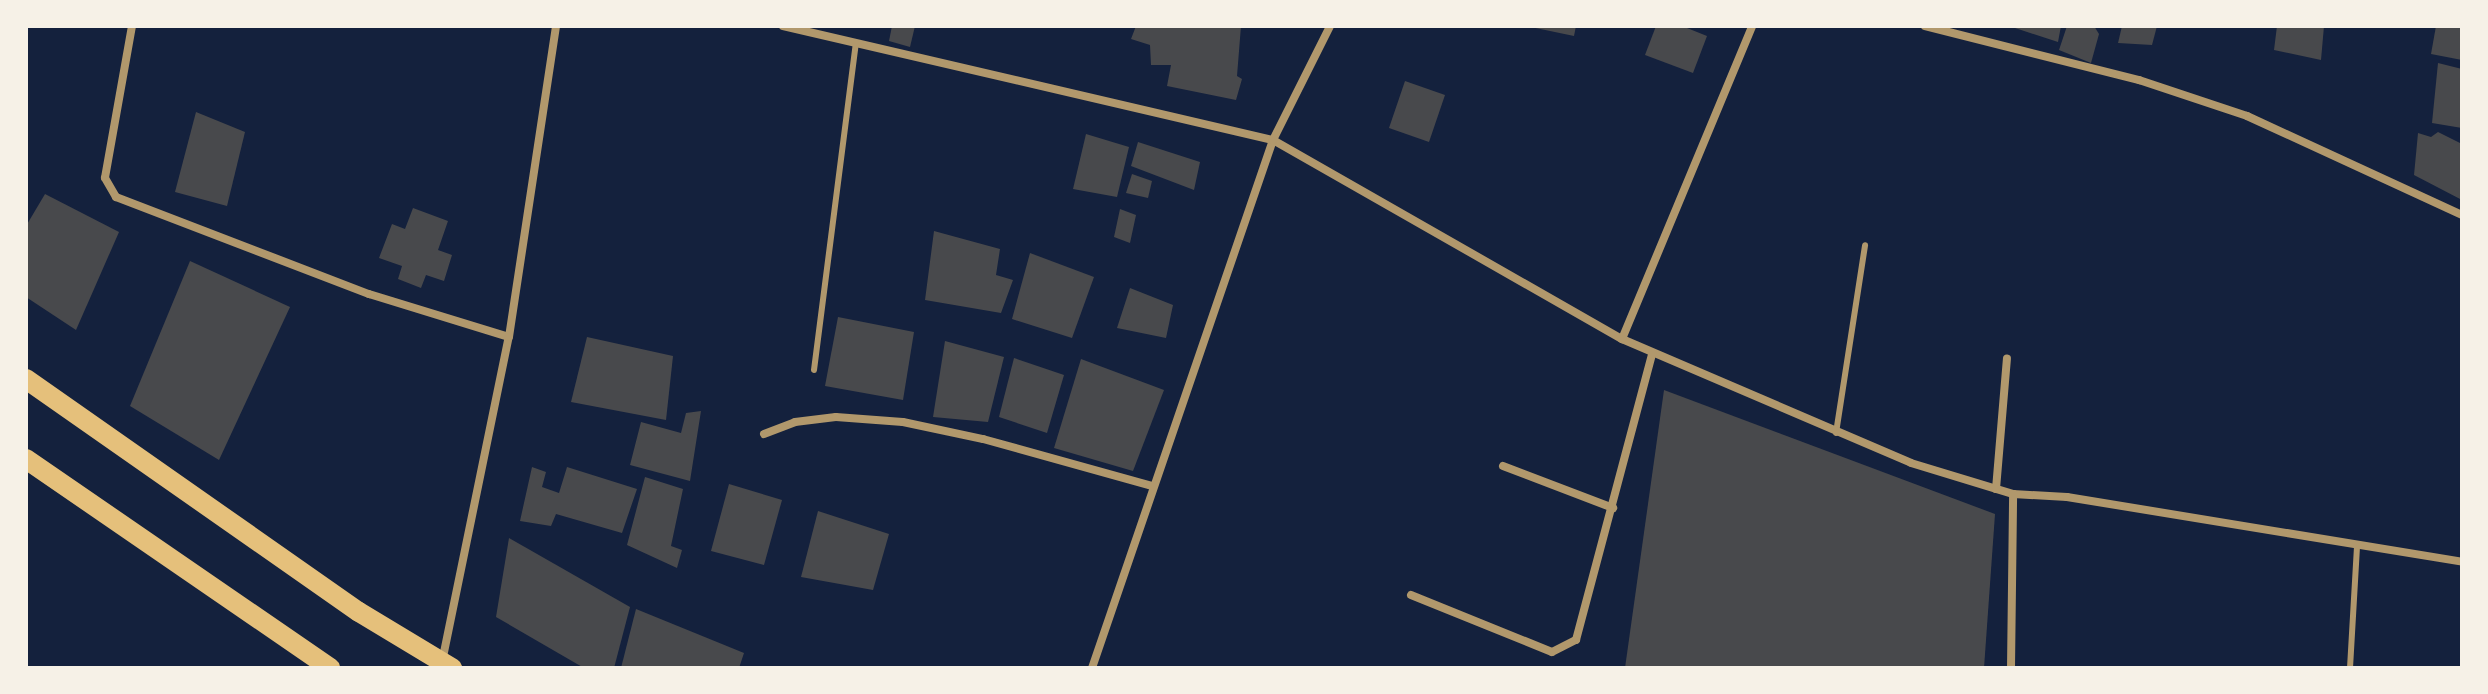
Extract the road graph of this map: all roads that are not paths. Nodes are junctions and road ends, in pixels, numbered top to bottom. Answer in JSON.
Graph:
{"nodes":[{"id":1,"x":132,"y":26,"type":"edge"},
{"id":2,"x":556,"y":26,"type":"edge"},
{"id":3,"x":783,"y":26,"type":"edge"},
{"id":4,"x":1330,"y":26,"type":"edge"},
{"id":5,"x":1752,"y":26,"type":"edge"},
{"id":6,"x":1925,"y":26,"type":"edge"},
{"id":7,"x":856,"y":44,"type":"junction"},
{"id":8,"x":1273,"y":140,"type":"junction"},
{"id":9,"x":2462,"y":215,"type":"edge"},
{"id":10,"x":1865,"y":245,"type":"dead end"},
{"id":11,"x":509,"y":337,"type":"junction"},
{"id":12,"x":1622,"y":339,"type":"junction"},
{"id":13,"x":1652,"y":354,"type":"junction"},
{"id":14,"x":2007,"y":358,"type":"dead end"},
{"id":15,"x":814,"y":370,"type":"dead end"},
{"id":16,"x":26,"y":379,"type":"edge"},
{"id":17,"x":1836,"y":433,"type":"junction"},
{"id":18,"x":764,"y":434,"type":"dead end"},
{"id":19,"x":26,"y":459,"type":"edge"},
{"id":20,"x":1503,"y":466,"type":"dead end"},
{"id":21,"x":1153,"y":486,"type":"junction"},
{"id":22,"x":1996,"y":489,"type":"junction"},
{"id":23,"x":2013,"y":494,"type":"junction"},
{"id":24,"x":1613,"y":508,"type":"junction"},
{"id":25,"x":2357,"y":545,"type":"junction"},
{"id":26,"x":2462,"y":562,"type":"edge"},
{"id":27,"x":1411,"y":595,"type":"dead end"},
{"id":28,"x":447,"y":665,"type":"edge"},
{"id":29,"x":330,"y":668,"type":"edge"},
{"id":30,"x":1092,"y":668,"type":"edge"},
{"id":31,"x":2011,"y":668,"type":"edge"},
{"id":32,"x":2350,"y":668,"type":"edge"}],
"edges":[{"from":1,"to":11,"type":"street"},
{"from":2,"to":11,"type":"street"},
{"from":3,"to":7,"type":"street"},
{"from":4,"to":8,"type":"street"},
{"from":5,"to":12,"type":"street"},
{"from":6,"to":9,"type":"street"},
{"from":7,"to":8,"type":"street"},
{"from":7,"to":15,"type":"lane"},
{"from":8,"to":12,"type":"street"},
{"from":8,"to":21,"type":"street"},
{"from":10,"to":17,"type":"lane"},
{"from":11,"to":28,"type":"street"},
{"from":12,"to":13,"type":"street"},
{"from":13,"to":17,"type":"street"},
{"from":13,"to":24,"type":"street"},
{"from":14,"to":22,"type":"street"},
{"from":16,"to":28,"type":"main road"},
{"from":17,"to":22,"type":"street"},
{"from":18,"to":21,"type":"street"},
{"from":19,"to":29,"type":"main road"},
{"from":20,"to":24,"type":"street"},
{"from":21,"to":30,"type":"street"},
{"from":22,"to":23,"type":"street"},
{"from":23,"to":25,"type":"street"},
{"from":23,"to":31,"type":"street"},
{"from":24,"to":27,"type":"street"},
{"from":25,"to":26,"type":"street"},
{"from":25,"to":32,"type":"lane"}]}
